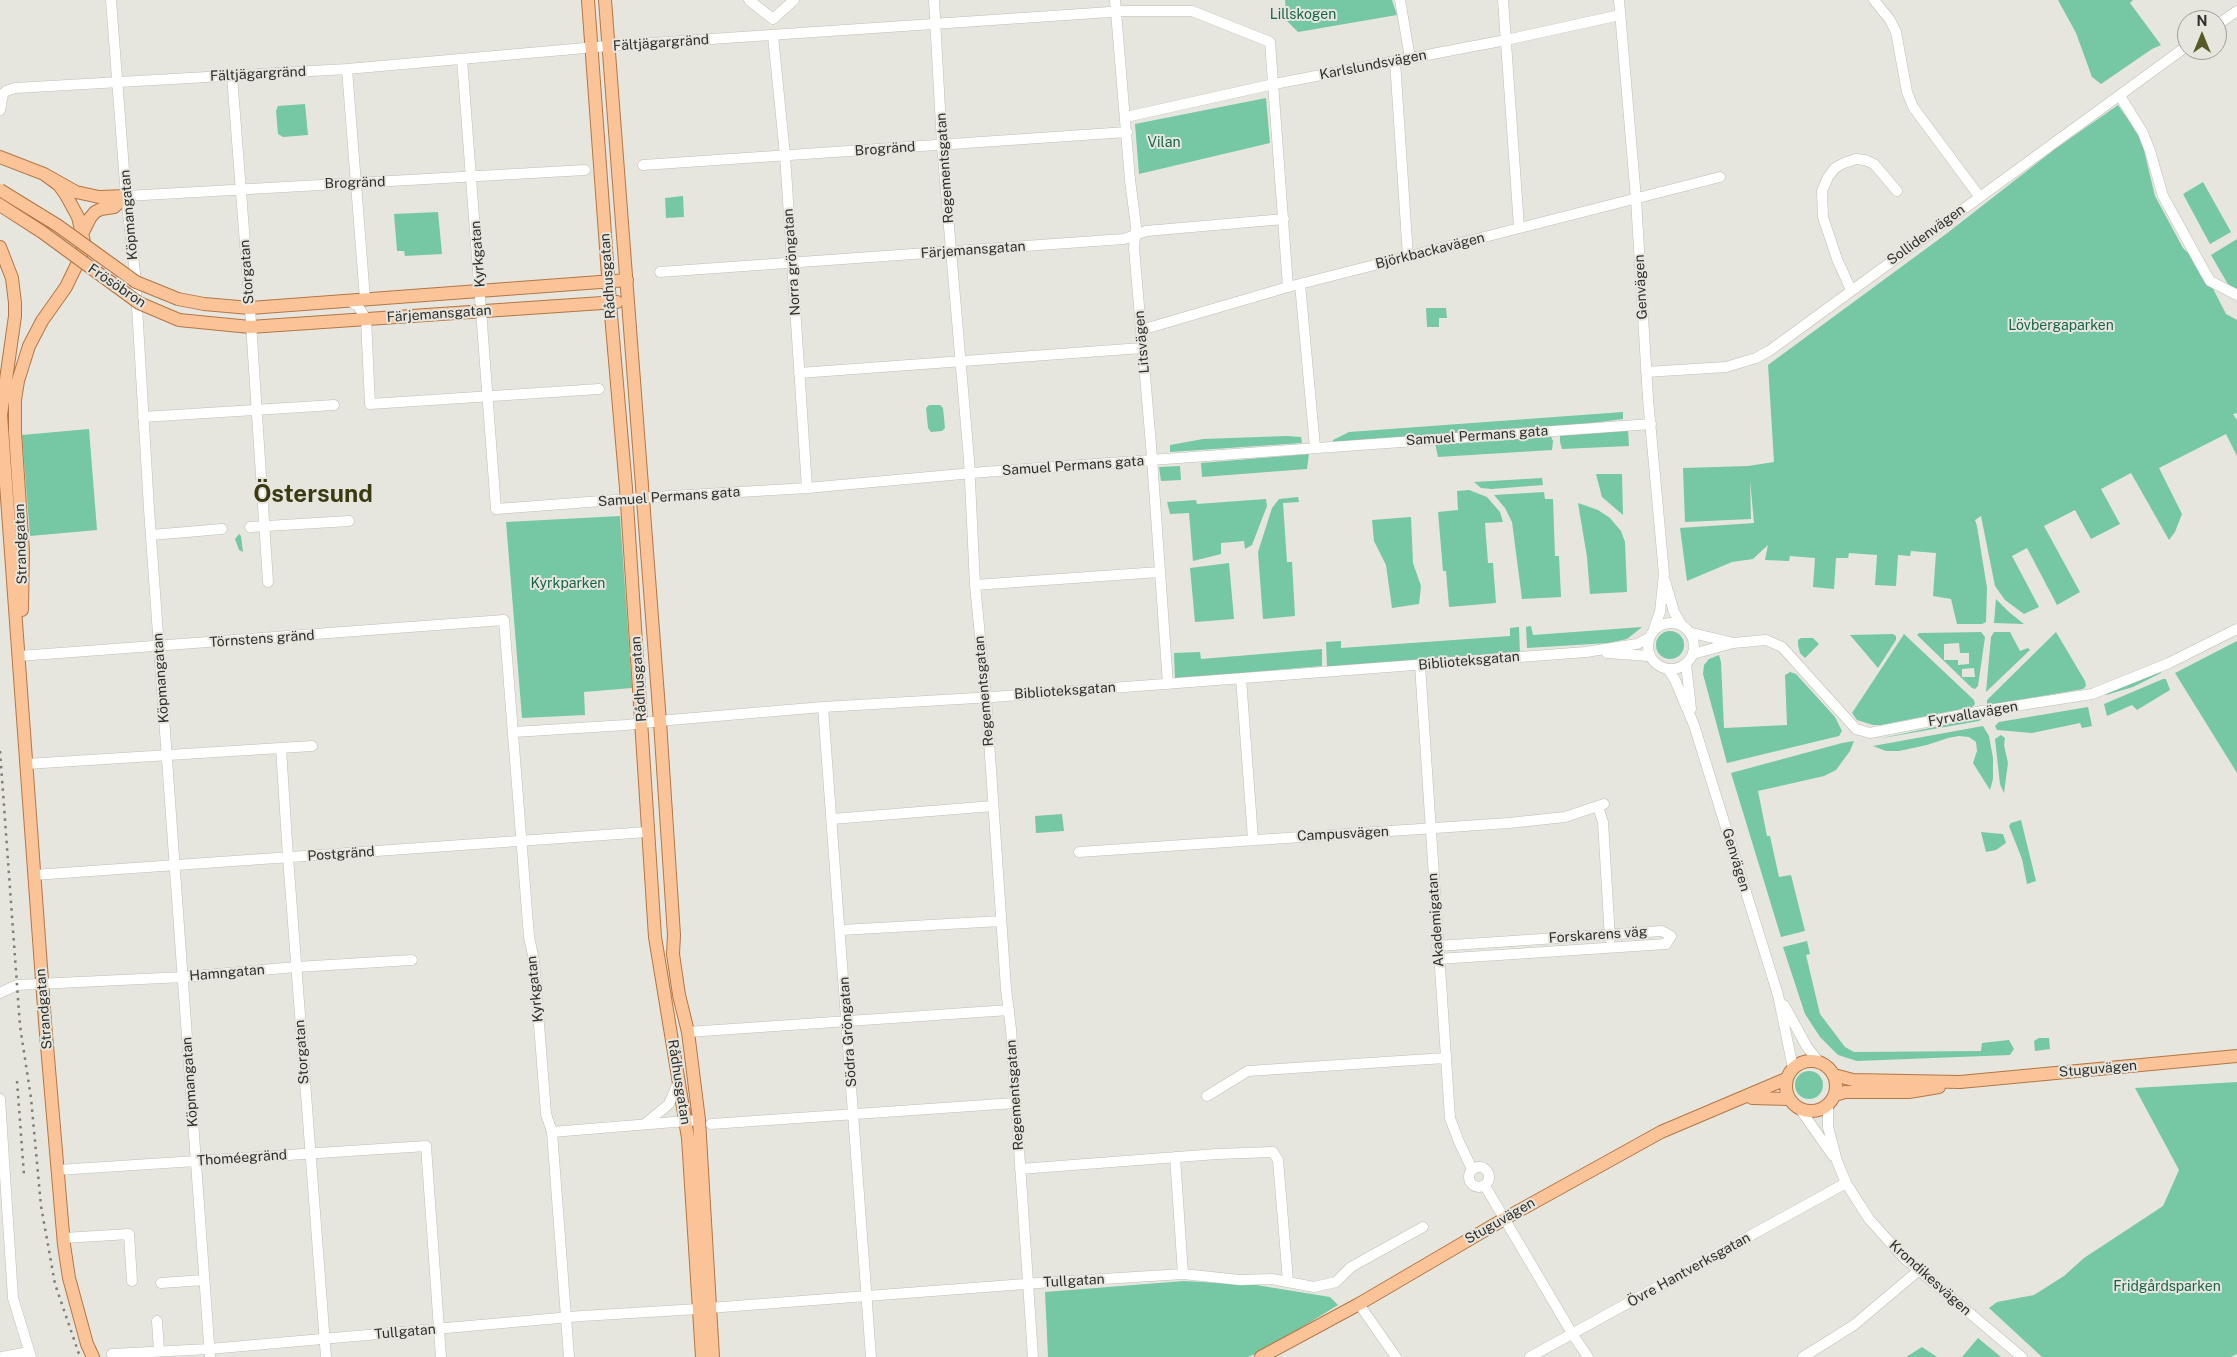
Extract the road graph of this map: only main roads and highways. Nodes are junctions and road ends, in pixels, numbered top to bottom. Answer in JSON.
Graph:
{"nodes":[{"id":1,"x":588,"y":0,"type":"edge"},
{"id":2,"x":605,"y":0,"type":"edge"},
{"id":3,"x":0,"y":157,"type":"edge"},
{"id":4,"x":44,"y":174,"type":"junction"},
{"id":5,"x":0,"y":190,"type":"edge"},
{"id":6,"x":0,"y":205,"type":"edge"},
{"id":7,"x":83,"y":232,"type":"junction"},
{"id":8,"x":0,"y":247,"type":"edge"},
{"id":9,"x":627,"y":280,"type":"junction"},
{"id":10,"x":608,"y":282,"type":"junction"},
{"id":11,"x":628,"y":301,"type":"junction"},
{"id":12,"x":610,"y":303,"type":"junction"},
{"id":13,"x":250,"y":308,"type":"joint"},
{"id":14,"x":250,"y":327,"type":"joint"},
{"id":15,"x":1,"y":387,"type":"edge"},
{"id":16,"x":19,"y":656,"type":"junction"},
{"id":17,"x":2237,"y":1056,"type":"edge"},
{"id":18,"x":1834,"y":1075,"type":"junction"},
{"id":19,"x":1786,"y":1079,"type":"junction"},
{"id":20,"x":1960,"y":1082,"type":"junction"},
{"id":21,"x":1745,"y":1098,"type":"junction"},
{"id":22,"x":1789,"y":1100,"type":"junction"},
{"id":23,"x":1831,"y":1100,"type":"junction"},
{"id":24,"x":704,"y":1308,"type":"junction"},
{"id":25,"x":93,"y":1357,"type":"edge"},
{"id":26,"x":702,"y":1357,"type":"edge"},
{"id":27,"x":713,"y":1357,"type":"edge"},
{"id":28,"x":1261,"y":1357,"type":"edge"}],
"edges":[{"from":1,"to":10,"type":"main road","name":"Rådhusgatan"},
{"from":2,"to":9,"type":"main road","name":"Rådhusgatan"},
{"from":3,"to":4,"type":"main road"},
{"from":4,"to":7,"type":"main road"},
{"from":4,"to":7,"type":"main road"},
{"from":5,"to":13,"type":"main road","name":"Frösöbron","bridge":true},
{"from":6,"to":14,"type":"main road","name":"Frösöbron","bridge":true},
{"from":7,"to":16,"type":"main road","name":"Strandgatan"},
{"from":8,"to":15,"type":"main road","name":"Strandgatan"},
{"from":9,"to":10,"type":"main road","name":"Färjemansgatan"},
{"from":9,"to":11,"type":"main road","name":"Rådhusgatan"},
{"from":10,"to":12,"type":"main road","name":"Rådhusgatan"},
{"from":10,"to":13,"type":"main road","name":"Färjemansgatan"},
{"from":11,"to":12,"type":"main road","name":"Färjemansgatan"},
{"from":11,"to":24,"type":"main road","name":"Rådhusgatan"},
{"from":12,"to":14,"type":"main road","name":"Färjemansgatan"},
{"from":12,"to":24,"type":"main road","name":"Rådhusgatan"},
{"from":15,"to":16,"type":"main road","name":"Strandgatan"},
{"from":16,"to":25,"type":"main road","name":"Strandgatan"},
{"from":17,"to":20,"type":"main road","name":"Stuguvägen"},
{"from":18,"to":19,"type":"main road"},
{"from":18,"to":20,"type":"main road","name":"Stuguvägen"},
{"from":18,"to":23,"type":"main road"},
{"from":19,"to":21,"type":"main road","name":"Stuguvägen"},
{"from":19,"to":22,"type":"main road"},
{"from":20,"to":23,"type":"main road","name":"Stuguvägen"},
{"from":21,"to":22,"type":"main road","name":"Stuguvägen"},
{"from":21,"to":28,"type":"main road","name":"Stuguvägen"},
{"from":22,"to":23,"type":"main road"},
{"from":24,"to":26,"type":"main road","name":"Rådhusgatan"},
{"from":24,"to":27,"type":"main road","name":"Rådhusgatan"}]}
